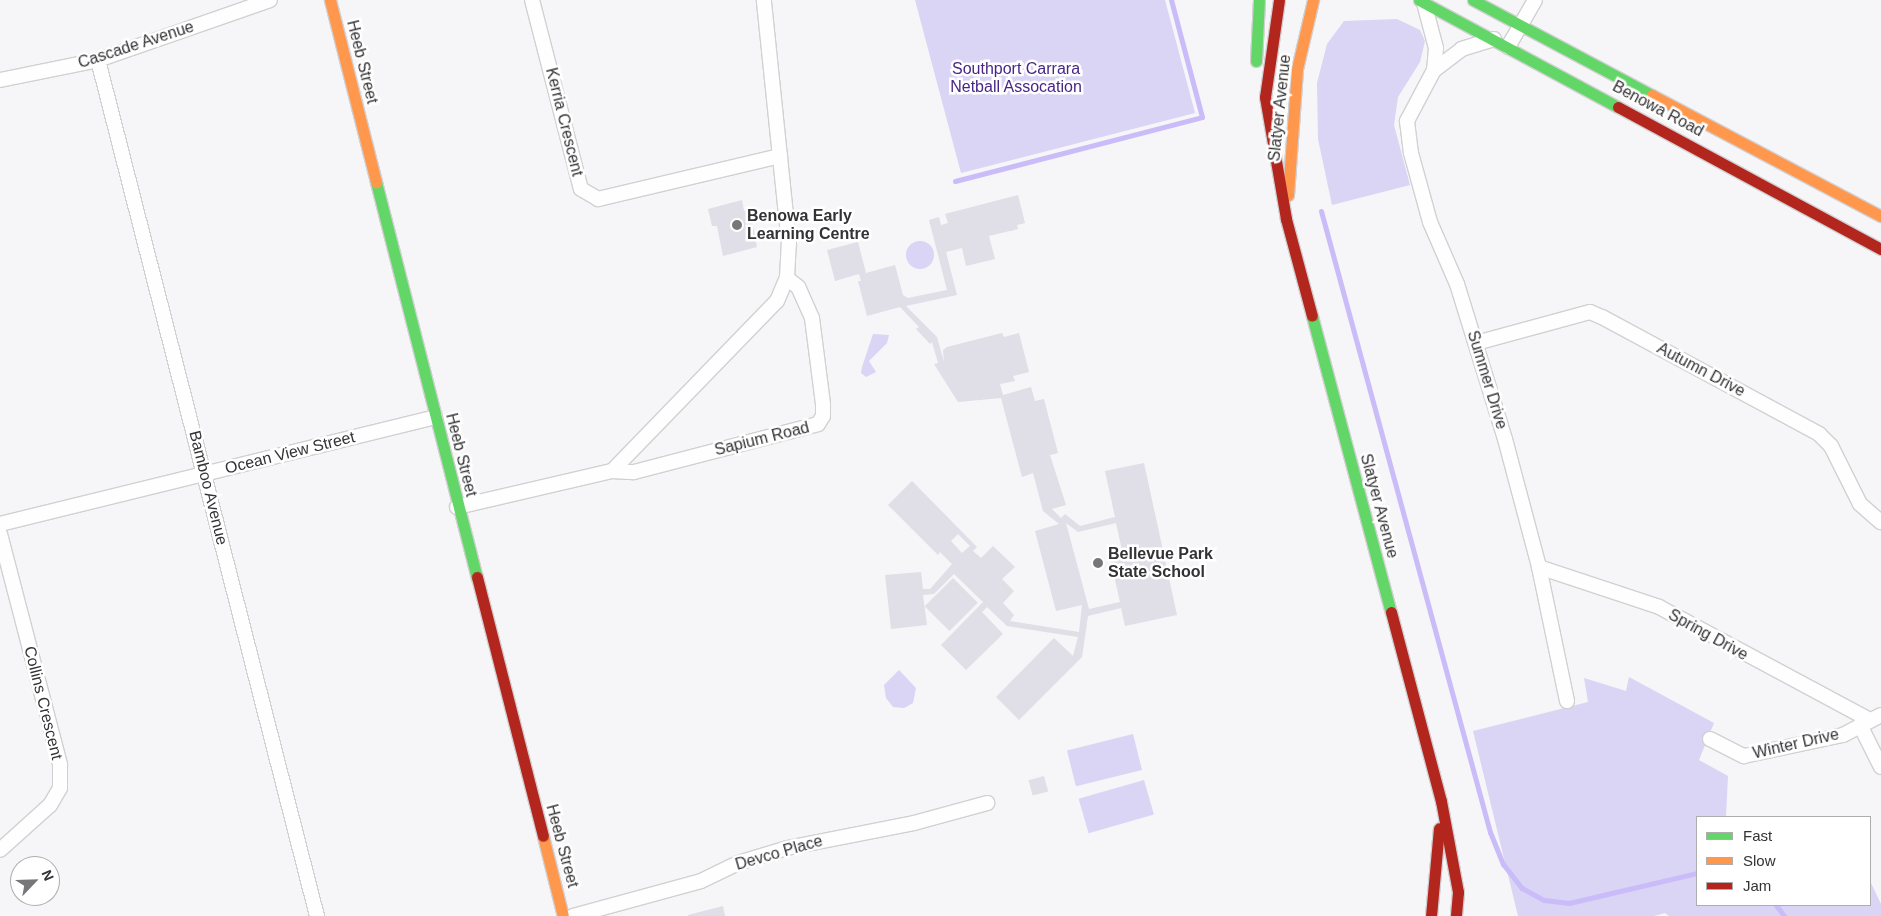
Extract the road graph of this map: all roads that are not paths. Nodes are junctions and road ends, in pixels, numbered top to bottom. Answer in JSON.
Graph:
{"nodes":[{"id":1,"x":270,"y":0,"type":"edge"},
{"id":2,"x":330,"y":0,"type":"edge"},
{"id":3,"x":532,"y":0,"type":"edge"},
{"id":4,"x":764,"y":0,"type":"edge"},
{"id":5,"x":1259,"y":0,"type":"edge"},
{"id":6,"x":1279,"y":0,"type":"edge"},
{"id":7,"x":1473,"y":0,"type":"edge"},
{"id":8,"x":1535,"y":0,"type":"edge"},
{"id":9,"x":1315,"y":1,"type":"edge"},
{"id":10,"x":1422,"y":1,"type":"edge"},
{"id":11,"x":1521,"y":25,"type":"junction"},
{"id":12,"x":1494,"y":39,"type":"junction"},
{"id":13,"x":1508,"y":46,"type":"junction"},
{"id":14,"x":98,"y":60,"type":"junction"},
{"id":15,"x":1434,"y":70,"type":"junction"},
{"id":16,"x":0,"y":80,"type":"edge"},
{"id":17,"x":1265,"y":97,"type":"junction"},
{"id":18,"x":780,"y":156,"type":"junction"},
{"id":19,"x":1881,"y":216,"type":"edge"},
{"id":20,"x":1286,"y":220,"type":"junction"},
{"id":21,"x":1881,"y":249,"type":"edge"},
{"id":22,"x":788,"y":278,"type":"junction"},
{"id":23,"x":1476,"y":343,"type":"junction"},
{"id":24,"x":435,"y":417,"type":"junction"},
{"id":25,"x":612,"y":471,"type":"junction"},
{"id":26,"x":205,"y":474,"type":"junction"},
{"id":27,"x":456,"y":507,"type":"junction"},
{"id":28,"x":1881,"y":522,"type":"edge"},
{"id":29,"x":0,"y":524,"type":"edge"},
{"id":30,"x":0,"y":534,"type":"edge"},
{"id":31,"x":1538,"y":567,"type":"junction"},
{"id":32,"x":1567,"y":701,"type":"dead end"},
{"id":33,"x":1870,"y":720,"type":"edge"},
{"id":34,"x":1710,"y":739,"type":"dead end"},
{"id":35,"x":1881,"y":767,"type":"edge"},
{"id":36,"x":1441,"y":801,"type":"junction"},
{"id":37,"x":987,"y":803,"type":"dead end"},
{"id":38,"x":0,"y":850,"type":"edge"},
{"id":39,"x":317,"y":916,"type":"edge"},
{"id":40,"x":563,"y":916,"type":"edge"},
{"id":41,"x":574,"y":916,"type":"edge"},
{"id":42,"x":1431,"y":916,"type":"edge"},
{"id":43,"x":1456,"y":916,"type":"edge"}],
"edges":[{"from":1,"to":14,"type":"street","name":"Cascade Avenue"},
{"from":2,"to":24,"type":"main road","name":"Heeb Street"},
{"from":3,"to":18,"type":"street","name":"Kerria Crescent"},
{"from":4,"to":18,"type":"street"},
{"from":5,"to":17,"type":"main road"},
{"from":6,"to":17,"type":"main road","name":"Slatyer Avenue"},
{"from":7,"to":11,"type":"main road","name":"Benowa Road"},
{"from":8,"to":11,"type":"street"},
{"from":9,"to":20,"type":"main road","name":"Slatyer Avenue"},
{"from":10,"to":12,"type":"main road","name":"Benowa Road"},
{"from":10,"to":15,"type":"street","name":"Summer Drive"},
{"from":11,"to":13,"type":"street"},
{"from":11,"to":19,"type":"main road","name":"Benowa Road"},
{"from":12,"to":13,"type":"main road","name":"Benowa Road"},
{"from":12,"to":15,"type":"street","name":"Summer Drive"},
{"from":13,"to":21,"type":"main road","name":"Benowa Road"},
{"from":14,"to":16,"type":"street","name":"Cascade Avenue"},
{"from":14,"to":26,"type":"street","name":"Bamboo Avenue"},
{"from":15,"to":23,"type":"street","name":"Summer Drive"},
{"from":17,"to":20,"type":"main road","name":"Slatyer Avenue"},
{"from":18,"to":22,"type":"street"},
{"from":20,"to":36,"type":"main road","name":"Slatyer Avenue"},
{"from":22,"to":25,"type":"street"},
{"from":22,"to":25,"type":"street","name":"Sapium Road"},
{"from":23,"to":28,"type":"street","name":"Autumn Drive"},
{"from":23,"to":31,"type":"street","name":"Summer Drive"},
{"from":24,"to":26,"type":"street","name":"Ocean View Street"},
{"from":24,"to":27,"type":"main road","name":"Heeb Street"},
{"from":25,"to":27,"type":"street","name":"Sapium Road"},
{"from":26,"to":29,"type":"street","name":"Ocean View Street"},
{"from":26,"to":39,"type":"street","name":"Bamboo Avenue"},
{"from":27,"to":40,"type":"main road","name":"Heeb Street"},
{"from":30,"to":38,"type":"street","name":"Collins Crescent"},
{"from":31,"to":32,"type":"street","name":"Summer Drive"},
{"from":31,"to":33,"type":"street","name":"Spring Drive"},
{"from":33,"to":34,"type":"street","name":"Winter Drive"},
{"from":33,"to":35,"type":"street"},
{"from":36,"to":42,"type":"main road","name":"Slatyer Avenue"},
{"from":36,"to":43,"type":"main road","name":"Slatyer Avenue"},
{"from":37,"to":41,"type":"street","name":"Devco Place"}]}
